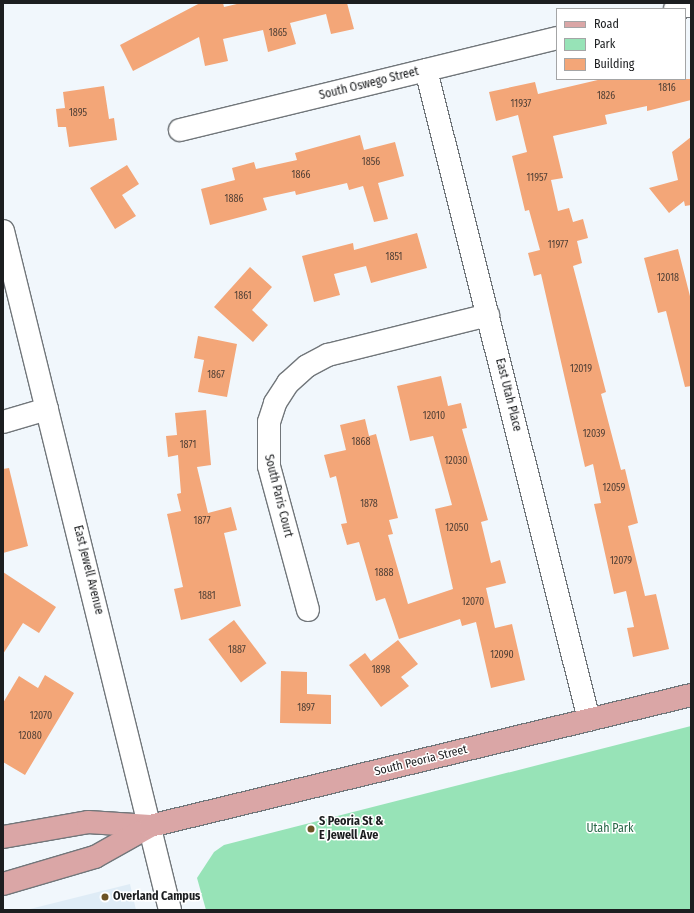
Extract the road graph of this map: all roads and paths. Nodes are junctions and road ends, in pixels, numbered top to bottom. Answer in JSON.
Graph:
{"nodes":[{"id":1,"x":691,"y":5,"type":"edge"},
{"id":2,"x":679,"y":8,"type":"edge"},
{"id":3,"x":556,"y":38,"type":"edge"},
{"id":4,"x":426,"y":70,"type":"junction"},
{"id":5,"x":180,"y":130,"type":"dead end"},
{"id":6,"x":3,"y":231,"type":"edge"},
{"id":7,"x":488,"y":315,"type":"junction"},
{"id":8,"x":47,"y":409,"type":"junction"},
{"id":9,"x":3,"y":422,"type":"edge"},
{"id":10,"x":308,"y":610,"type":"dead end"},
{"id":11,"x":691,"y":696,"type":"edge"},
{"id":12,"x":589,"y":720,"type":"junction"},
{"id":13,"x":150,"y":826,"type":"junction"},
{"id":14,"x":3,"y":837,"type":"edge"},
{"id":15,"x":3,"y":884,"type":"edge"},
{"id":16,"x":170,"y":910,"type":"edge"}],
"edges":[{"from":1,"to":2,"type":"street"},
{"from":3,"to":4,"type":"street","name":"South Oswego Street"},
{"from":4,"to":5,"type":"street","name":"South Oswego Street"},
{"from":4,"to":7,"type":"street","name":"East Utah Place"},
{"from":6,"to":8,"type":"street","name":"East Jewell Avenue"},
{"from":7,"to":10,"type":"street","name":"South Paris Court"},
{"from":7,"to":12,"type":"street","name":"East Utah Place"},
{"from":8,"to":9,"type":"street"},
{"from":8,"to":13,"type":"street","name":"East Jewell Avenue"},
{"from":11,"to":12,"type":"main road","name":"South Peoria Street"},
{"from":12,"to":13,"type":"main road","name":"South Peoria Street"},
{"from":13,"to":14,"type":"main road","name":"South Peoria Street"},
{"from":13,"to":15,"type":"main road","name":"South Peoria Street"},
{"from":13,"to":16,"type":"street","name":"East Jewell Avenue"}]}
